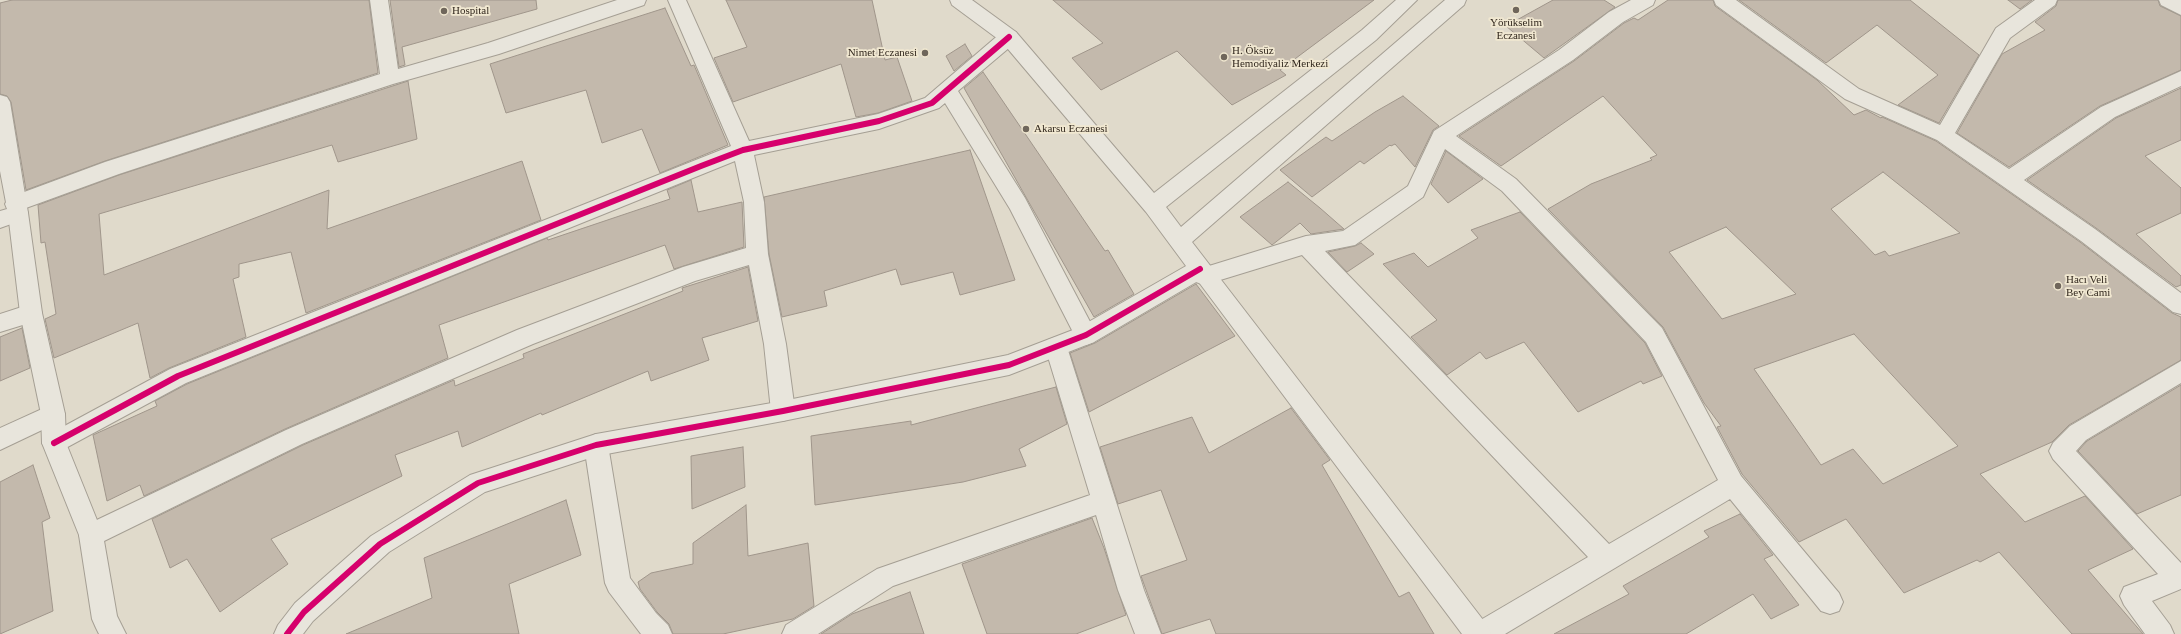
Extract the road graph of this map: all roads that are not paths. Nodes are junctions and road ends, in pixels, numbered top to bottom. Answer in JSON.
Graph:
{"nodes":[{"id":1,"x":379,"y":0,"type":"edge"},
{"id":2,"x":637,"y":0,"type":"edge"},
{"id":3,"x":677,"y":0,"type":"edge"},
{"id":4,"x":959,"y":0,"type":"edge"},
{"id":5,"x":1408,"y":0,"type":"edge"},
{"id":6,"x":1457,"y":0,"type":"edge"},
{"id":7,"x":1646,"y":0,"type":"edge"},
{"id":8,"x":1723,"y":0,"type":"edge"},
{"id":9,"x":2048,"y":0,"type":"edge"},
{"id":10,"x":2168,"y":0,"type":"edge"},
{"id":11,"x":2181,"y":8,"type":"edge"},
{"id":12,"x":1009,"y":38,"type":"junction"},
{"id":13,"x":390,"y":78,"type":"junction"},
{"id":14,"x":2181,"y":78,"type":"edge"},
{"id":15,"x":947,"y":89,"type":"junction"},
{"id":16,"x":0,"y":102,"type":"edge"},
{"id":17,"x":2,"y":133,"type":"edge"},
{"id":18,"x":1944,"y":135,"type":"junction"},
{"id":19,"x":1441,"y":136,"type":"junction"},
{"id":20,"x":743,"y":150,"type":"junction"},
{"id":21,"x":2009,"y":180,"type":"junction"},
{"id":22,"x":1153,"y":206,"type":"junction"},
{"id":23,"x":11,"y":212,"type":"edge"},
{"id":24,"x":1180,"y":241,"type":"junction"},
{"id":25,"x":1306,"y":245,"type":"junction"},
{"id":26,"x":757,"y":254,"type":"junction"},
{"id":27,"x":1202,"y":272,"type":"junction"},
{"id":28,"x":2181,"y":305,"type":"edge"},
{"id":29,"x":31,"y":313,"type":"junction"},
{"id":30,"x":0,"y":324,"type":"edge"},
{"id":31,"x":1086,"y":335,"type":"junction"},
{"id":32,"x":1056,"y":347,"type":"junction"},
{"id":33,"x":2181,"y":371,"type":"edge"},
{"id":34,"x":783,"y":411,"type":"junction"},
{"id":35,"x":53,"y":414,"type":"junction"},
{"id":36,"x":0,"y":438,"type":"edge"},
{"id":37,"x":54,"y":443,"type":"junction"},
{"id":38,"x":596,"y":445,"type":"junction"},
{"id":39,"x":1734,"y":484,"type":"junction"},
{"id":40,"x":1105,"y":501,"type":"junction"},
{"id":41,"x":91,"y":535,"type":"junction"},
{"id":42,"x":1606,"y":558,"type":"junction"},
{"id":43,"x":1830,"y":602,"type":"dead end"},
{"id":44,"x":113,"y":634,"type":"edge"},
{"id":45,"x":287,"y":634,"type":"edge"},
{"id":46,"x":659,"y":634,"type":"edge"},
{"id":47,"x":795,"y":634,"type":"edge"},
{"id":48,"x":1148,"y":634,"type":"edge"},
{"id":49,"x":1479,"y":634,"type":"edge"},
{"id":50,"x":2161,"y":634,"type":"edge"}],
"edges":[{"from":1,"to":13,"type":"street"},
{"from":2,"to":13,"type":"street"},
{"from":3,"to":20,"type":"street"},
{"from":4,"to":12,"type":"street"},
{"from":5,"to":22,"type":"street"},
{"from":6,"to":24,"type":"street"},
{"from":7,"to":19,"type":"street"},
{"from":8,"to":18,"type":"street"},
{"from":9,"to":18,"type":"street"},
{"from":10,"to":11,"type":"street"},
{"from":12,"to":15,"type":"street"},
{"from":12,"to":22,"type":"street"},
{"from":13,"to":23,"type":"street"},
{"from":14,"to":21,"type":"street"},
{"from":15,"to":20,"type":"street"},
{"from":15,"to":31,"type":"street"},
{"from":16,"to":17,"type":"street"},
{"from":17,"to":23,"type":"street"},
{"from":18,"to":21,"type":"street"},
{"from":19,"to":25,"type":"street"},
{"from":19,"to":39,"type":"street"},
{"from":20,"to":26,"type":"street"},
{"from":20,"to":37,"type":"street"},
{"from":21,"to":28,"type":"street"},
{"from":22,"to":24,"type":"street"},
{"from":23,"to":29,"type":"street"},
{"from":24,"to":27,"type":"street"},
{"from":25,"to":27,"type":"street"},
{"from":25,"to":42,"type":"street"},
{"from":26,"to":34,"type":"street"},
{"from":26,"to":41,"type":"street"},
{"from":27,"to":31,"type":"street"},
{"from":27,"to":49,"type":"street"},
{"from":29,"to":30,"type":"street"},
{"from":29,"to":35,"type":"street"},
{"from":31,"to":32,"type":"street"},
{"from":32,"to":34,"type":"street"},
{"from":32,"to":40,"type":"street"},
{"from":33,"to":50,"type":"street"},
{"from":34,"to":38,"type":"street"},
{"from":35,"to":36,"type":"street"},
{"from":35,"to":37,"type":"street"},
{"from":37,"to":41,"type":"street"},
{"from":38,"to":45,"type":"street"},
{"from":38,"to":46,"type":"street"},
{"from":39,"to":42,"type":"street"},
{"from":39,"to":43,"type":"street"},
{"from":40,"to":47,"type":"street"},
{"from":40,"to":48,"type":"street"},
{"from":41,"to":44,"type":"street"},
{"from":42,"to":49,"type":"street"}]}
